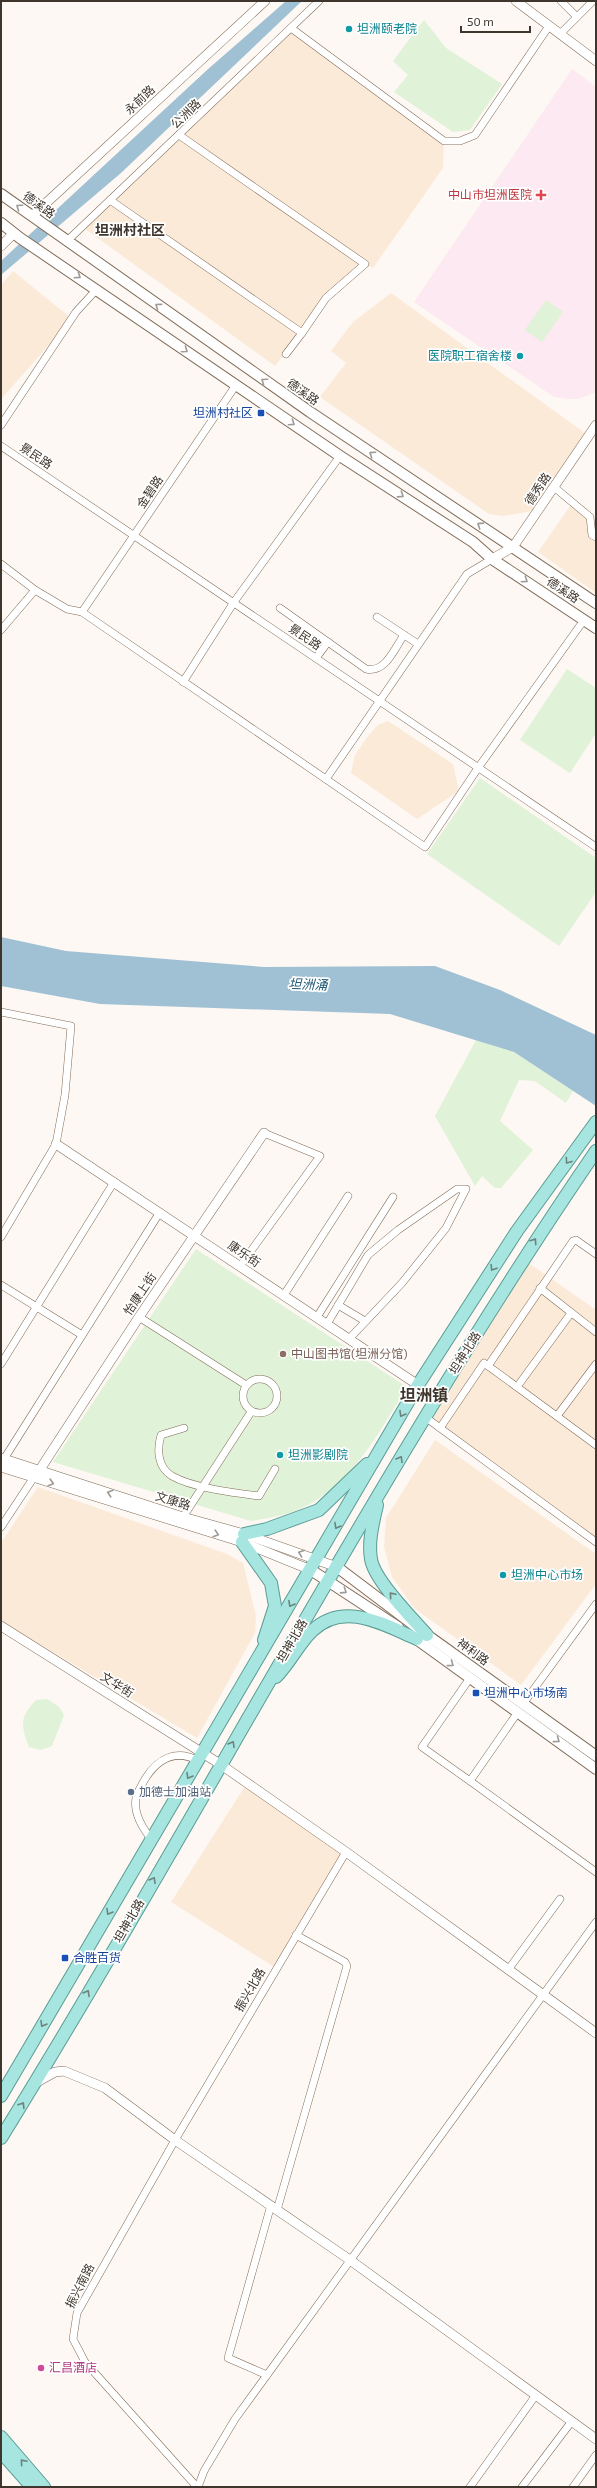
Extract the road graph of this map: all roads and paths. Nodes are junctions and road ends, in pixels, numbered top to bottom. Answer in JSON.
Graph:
{"nodes":[{"id":1,"x":265,"y":1,"type":"edge"},
{"id":2,"x":319,"y":1,"type":"edge"},
{"id":3,"x":516,"y":1,"type":"edge"},
{"id":4,"x":561,"y":1,"type":"edge"},
{"id":5,"x":593,"y":1,"type":"edge"},
{"id":6,"x":577,"y":17,"type":"junction"},
{"id":7,"x":549,"y":26,"type":"junction"},
{"id":8,"x":291,"y":28,"type":"junction"},
{"id":9,"x":560,"y":34,"type":"junction"},
{"id":10,"x":596,"y":62,"type":"edge"},
{"id":11,"x":179,"y":135,"type":"junction"},
{"id":12,"x":1,"y":194,"type":"edge"},
{"id":13,"x":110,"y":200,"type":"junction"},
{"id":14,"x":35,"y":218,"type":"junction"},
{"id":15,"x":1,"y":222,"type":"edge"},
{"id":16,"x":17,"y":235,"type":"junction"},
{"id":17,"x":64,"y":239,"type":"junction"},
{"id":18,"x":1,"y":246,"type":"edge"},
{"id":19,"x":97,"y":289,"type":"junction"},
{"id":20,"x":302,"y":333,"type":"junction"},
{"id":21,"x":286,"y":354,"type":"dead end"},
{"id":22,"x":236,"y":385,"type":"junction"},
{"id":23,"x":596,"y":425,"type":"edge"},
{"id":24,"x":1,"y":426,"type":"edge"},
{"id":25,"x":1,"y":446,"type":"edge"},
{"id":26,"x":340,"y":456,"type":"junction"},
{"id":27,"x":554,"y":487,"type":"junction"},
{"id":28,"x":134,"y":535,"type":"junction"},
{"id":29,"x":596,"y":537,"type":"edge"},
{"id":30,"x":513,"y":547,"type":"junction"},
{"id":31,"x":492,"y":559,"type":"junction"},
{"id":32,"x":1,"y":564,"type":"edge"},
{"id":33,"x":36,"y":590,"type":"junction"},
{"id":34,"x":234,"y":602,"type":"junction"},
{"id":35,"x":596,"y":603,"type":"edge"},
{"id":36,"x":280,"y":608,"type":"dead end"},
{"id":37,"x":82,"y":612,"type":"junction"},
{"id":38,"x":378,"y":617,"type":"dead end"},
{"id":39,"x":584,"y":620,"type":"junction"},
{"id":40,"x":596,"y":628,"type":"edge"},
{"id":41,"x":1,"y":630,"type":"edge"},
{"id":42,"x":404,"y":635,"type":"junction"},
{"id":43,"x":328,"y":642,"type":"junction"},
{"id":44,"x":418,"y":644,"type":"junction"},
{"id":45,"x":316,"y":658,"type":"junction"},
{"id":46,"x":183,"y":682,"type":"junction"},
{"id":47,"x":379,"y":701,"type":"junction"},
{"id":48,"x":478,"y":768,"type":"junction"},
{"id":49,"x":326,"y":779,"type":"junction"},
{"id":50,"x":596,"y":847,"type":"edge"},
{"id":51,"x":1,"y":1012,"type":"edge"},
{"id":52,"x":593,"y":1126,"type":"edge"},
{"id":53,"x":264,"y":1133,"type":"joint"},
{"id":54,"x":56,"y":1144,"type":"junction"},
{"id":55,"x":596,"y":1151,"type":"edge"},
{"id":56,"x":114,"y":1182,"type":"junction"},
{"id":57,"x":348,"y":1196,"type":"dead end"},
{"id":58,"x":392,"y":1197,"type":"dead end"},
{"id":59,"x":160,"y":1212,"type":"junction"},
{"id":60,"x":195,"y":1236,"type":"junction"},
{"id":61,"x":1,"y":1237,"type":"edge"},
{"id":62,"x":596,"y":1254,"type":"edge"},
{"id":63,"x":240,"y":1266,"type":"junction"},
{"id":64,"x":1,"y":1284,"type":"edge"},
{"id":65,"x":540,"y":1288,"type":"junction"},
{"id":66,"x":284,"y":1295,"type":"junction"},
{"id":67,"x":338,"y":1305,"type":"junction"},
{"id":68,"x":37,"y":1307,"type":"junction"},
{"id":69,"x":571,"y":1313,"type":"junction"},
{"id":70,"x":139,"y":1317,"type":"junction"},
{"id":71,"x":317,"y":1317,"type":"junction"},
{"id":72,"x":365,"y":1321,"type":"junction"},
{"id":73,"x":327,"y":1324,"type":"junction"},
{"id":74,"x":596,"y":1332,"type":"edge"},
{"id":75,"x":82,"y":1335,"type":"junction"},
{"id":76,"x":349,"y":1339,"type":"junction"},
{"id":77,"x":1,"y":1364,"type":"edge"},
{"id":78,"x":596,"y":1364,"type":"edge"},
{"id":79,"x":488,"y":1366,"type":"junction"},
{"id":80,"x":246,"y":1385,"type":"junction"},
{"id":81,"x":418,"y":1386,"type":"junction"},
{"id":82,"x":516,"y":1388,"type":"junction"},
{"id":83,"x":251,"y":1412,"type":"junction"},
{"id":84,"x":557,"y":1416,"type":"junction"},
{"id":85,"x":425,"y":1417,"type":"junction"},
{"id":86,"x":184,"y":1428,"type":"dead end"},
{"id":87,"x":440,"y":1428,"type":"junction"},
{"id":88,"x":596,"y":1445,"type":"edge"},
{"id":89,"x":380,"y":1451,"type":"junction"},
{"id":90,"x":2,"y":1461,"type":"edge"},
{"id":91,"x":275,"y":1469,"type":"dead end"},
{"id":92,"x":36,"y":1475,"type":"junction"},
{"id":93,"x":203,"y":1486,"type":"junction"},
{"id":94,"x":380,"y":1492,"type":"junction"},
{"id":95,"x":183,"y":1517,"type":"junction"},
{"id":96,"x":1,"y":1527,"type":"edge"},
{"id":97,"x":243,"y":1538,"type":"junction"},
{"id":98,"x":596,"y":1542,"type":"edge"},
{"id":99,"x":318,"y":1559,"type":"junction"},
{"id":100,"x":337,"y":1567,"type":"junction"},
{"id":101,"x":311,"y":1570,"type":"junction"},
{"id":102,"x":327,"y":1580,"type":"junction"},
{"id":103,"x":596,"y":1604,"type":"edge"},
{"id":104,"x":1,"y":1626,"type":"edge"},
{"id":105,"x":422,"y":1637,"type":"junction"},
{"id":106,"x":256,"y":1663,"type":"junction"},
{"id":107,"x":470,"y":1678,"type":"junction"},
{"id":108,"x":264,"y":1689,"type":"junction"},
{"id":109,"x":521,"y":1708,"type":"junction"},
{"id":110,"x":596,"y":1756,"type":"edge"},
{"id":111,"x":201,"y":1757,"type":"junction"},
{"id":112,"x":220,"y":1764,"type":"junction"},
{"id":113,"x":596,"y":1769,"type":"edge"},
{"id":114,"x":470,"y":1781,"type":"junction"},
{"id":115,"x":152,"y":1840,"type":"junction"},
{"id":116,"x":346,"y":1852,"type":"junction"},
{"id":117,"x":596,"y":1872,"type":"edge"},
{"id":118,"x":560,"y":1900,"type":"dead end"},
{"id":119,"x":596,"y":1922,"type":"edge"},
{"id":120,"x":296,"y":1935,"type":"junction"},
{"id":121,"x":508,"y":1970,"type":"junction"},
{"id":122,"x":542,"y":1995,"type":"junction"},
{"id":123,"x":596,"y":2033,"type":"edge"},
{"id":124,"x":35,"y":2083,"type":"junction"},
{"id":125,"x":1,"y":2096,"type":"edge"},
{"id":126,"x":1,"y":2138,"type":"edge"},
{"id":127,"x":174,"y":2140,"type":"junction"},
{"id":128,"x":274,"y":2208,"type":"junction"},
{"id":129,"x":350,"y":2260,"type":"junction"},
{"id":130,"x":267,"y":2375,"type":"junction"},
{"id":131,"x":536,"y":2395,"type":"junction"},
{"id":132,"x":572,"y":2421,"type":"junction"},
{"id":133,"x":1,"y":2437,"type":"edge"},
{"id":134,"x":596,"y":2439,"type":"edge"},
{"id":135,"x":1,"y":2452,"type":"edge"},
{"id":136,"x":596,"y":2455,"type":"edge"},
{"id":137,"x":32,"y":2487,"type":"edge"},
{"id":138,"x":44,"y":2487,"type":"edge"},
{"id":139,"x":198,"y":2487,"type":"edge"},
{"id":140,"x":470,"y":2487,"type":"edge"},
{"id":141,"x":522,"y":2487,"type":"edge"},
{"id":142,"x":572,"y":2487,"type":"edge"}],
"edges":[{"from":1,"to":14,"type":"street","name":"永前路"},
{"from":2,"to":8,"type":"street","name":"公洲路"},
{"from":3,"to":7,"type":"street"},
{"from":4,"to":6,"type":"street"},
{"from":5,"to":6,"type":"street"},
{"from":6,"to":9,"type":"street"},
{"from":7,"to":8,"type":"street"},
{"from":7,"to":9,"type":"street"},
{"from":8,"to":11,"type":"street","name":"公洲路"},
{"from":9,"to":10,"type":"street"},
{"from":11,"to":13,"type":"street","name":"公洲路"},
{"from":11,"to":20,"type":"street"},
{"from":14,"to":12,"type":"main road","name":"德溪路","one_way":true},
{"from":13,"to":17,"type":"street","name":"公洲路"},
{"from":13,"to":20,"type":"street"},
{"from":14,"to":17,"type":"main road","name":"德溪路"},
{"from":15,"to":16,"type":"main road","name":"德溪路"},
{"from":16,"to":18,"type":"street"},
{"from":16,"to":19,"type":"main road","name":"德溪路","one_way":true},
{"from":30,"to":17,"type":"main road","name":"德溪路","one_way":true},
{"from":19,"to":22,"type":"main road","name":"德溪路","one_way":true},
{"from":19,"to":24,"type":"street"},
{"from":20,"to":21,"type":"street"},
{"from":22,"to":26,"type":"main road","name":"德溪路","one_way":true},
{"from":22,"to":28,"type":"street","name":"金碧路"},
{"from":23,"to":27,"type":"street","name":"德秀路"},
{"from":25,"to":28,"type":"street","name":"景民路"},
{"from":26,"to":31,"type":"main road","name":"德溪路","one_way":true},
{"from":26,"to":34,"type":"street"},
{"from":27,"to":29,"type":"street"},
{"from":27,"to":30,"type":"street","name":"德秀路"},
{"from":28,"to":34,"type":"street","name":"景民路"},
{"from":28,"to":37,"type":"street","name":"金碧路"},
{"from":30,"to":31,"type":"street","name":"德秀路"},
{"from":30,"to":35,"type":"main road","name":"德溪路"},
{"from":31,"to":39,"type":"main road","name":"德溪路","one_way":true},
{"from":31,"to":44,"type":"street"},
{"from":32,"to":33,"type":"street"},
{"from":33,"to":37,"type":"street"},
{"from":33,"to":41,"type":"street"},
{"from":34,"to":45,"type":"street","name":"景民路"},
{"from":34,"to":46,"type":"street"},
{"from":36,"to":43,"type":"street"},
{"from":37,"to":46,"type":"street"},
{"from":38,"to":42,"type":"street"},
{"from":39,"to":40,"type":"main road","name":"德溪路"},
{"from":39,"to":48,"type":"street"},
{"from":42,"to":43,"type":"street"},
{"from":42,"to":44,"type":"street"},
{"from":43,"to":45,"type":"street"},
{"from":44,"to":47,"type":"street"},
{"from":45,"to":47,"type":"street","name":"景民路"},
{"from":46,"to":49,"type":"street"},
{"from":47,"to":48,"type":"street","name":"景民路"},
{"from":47,"to":49,"type":"street"},
{"from":48,"to":49,"type":"street"},
{"from":48,"to":50,"type":"street","name":"景民路"},
{"from":51,"to":54,"type":"street"},
{"from":52,"to":81,"type":"main road","name":"坦神北路","one_way":true},
{"from":53,"to":60,"type":"street","name":"怡康上街"},
{"from":53,"to":63,"type":"street"},
{"from":54,"to":56,"type":"street","name":"康乐街"},
{"from":54,"to":61,"type":"street"},
{"from":85,"to":55,"type":"main road","name":"坦神北路","one_way":true},
{"from":56,"to":59,"type":"street","name":"康乐街"},
{"from":56,"to":68,"type":"street"},
{"from":57,"to":66,"type":"street"},
{"from":58,"to":71,"type":"street"},
{"from":59,"to":60,"type":"street","name":"康乐街"},
{"from":59,"to":75,"type":"street"},
{"from":60,"to":63,"type":"street","name":"康乐街"},
{"from":60,"to":70,"type":"street","name":"怡康上街"},
{"from":62,"to":65,"type":"street"},
{"from":63,"to":66,"type":"street","name":"康乐街"},
{"from":64,"to":68,"type":"street"},
{"from":65,"to":69,"type":"street"},
{"from":65,"to":79,"type":"street"},
{"from":66,"to":71,"type":"street","name":"康乐街"},
{"from":67,"to":72,"type":"street"},
{"from":67,"to":72,"type":"street"},
{"from":67,"to":73,"type":"street"},
{"from":68,"to":75,"type":"street"},
{"from":68,"to":77,"type":"street"},
{"from":69,"to":74,"type":"street"},
{"from":69,"to":82,"type":"street"},
{"from":70,"to":80,"type":"street"},
{"from":70,"to":92,"type":"street","name":"怡康上街"},
{"from":71,"to":73,"type":"street","name":"康乐街"},
{"from":72,"to":76,"type":"street"},
{"from":73,"to":76,"type":"street","name":"康乐街"},
{"from":75,"to":90,"type":"street"},
{"from":76,"to":81,"type":"street","name":"康乐街"},
{"from":78,"to":84,"type":"street"},
{"from":79,"to":82,"type":"street"},
{"from":79,"to":87,"type":"street"},
{"from":80,"to":83,"type":"street"},
{"from":80,"to":83,"type":"street"},
{"from":81,"to":89,"type":"main road","name":"坦神北路","one_way":true},
{"from":82,"to":84,"type":"street"},
{"from":83,"to":93,"type":"street"},
{"from":84,"to":88,"type":"street"},
{"from":85,"to":87,"type":"street"},
{"from":94,"to":85,"type":"main road","name":"坦神北路","one_way":true},
{"from":86,"to":93,"type":"street"},
{"from":87,"to":98,"type":"street"},
{"from":89,"to":97,"type":"main road"},
{"from":89,"to":99,"type":"main road","name":"坦神北路","one_way":true},
{"from":90,"to":92,"type":"street","name":"文康路"},
{"from":91,"to":93,"type":"street"},
{"from":95,"to":92,"type":"street","name":"文康路","one_way":true},
{"from":92,"to":96,"type":"street"},
{"from":92,"to":97,"type":"street","one_way":true},
{"from":93,"to":95,"type":"street"},
{"from":94,"to":100,"type":"main road","name":"坦神北路"},
{"from":105,"to":94,"type":"main road","one_way":true},
{"from":95,"to":97,"type":"street","name":"文康路"},
{"from":99,"to":97,"type":"street","name":"文康路","one_way":true},
{"from":97,"to":101,"type":"street"},
{"from":97,"to":106,"type":"main road"},
{"from":99,"to":100,"type":"street","name":"文康路"},
{"from":99,"to":101,"type":"main road","name":"坦神北路"},
{"from":100,"to":102,"type":"main road","name":"坦神北路"},
{"from":100,"to":105,"type":"main road","name":"神利路"},
{"from":101,"to":102,"type":"main road"},
{"from":101,"to":106,"type":"main road","name":"坦神北路","one_way":true},
{"from":102,"to":105,"type":"main road","one_way":true},
{"from":102,"to":108,"type":"main road","name":"坦神北路"},
{"from":103,"to":109,"type":"street"},
{"from":104,"to":111,"type":"street","name":"文华街"},
{"from":105,"to":107,"type":"main road","one_way":true},
{"from":105,"to":108,"type":"main road"},
{"from":105,"to":109,"type":"main road","name":"神利路"},
{"from":106,"to":111,"type":"main road","name":"坦神北路"},
{"from":107,"to":109,"type":"main road"},
{"from":107,"to":114,"type":"street"},
{"from":112,"to":108,"type":"main road","name":"坦神北路","one_way":true},
{"from":109,"to":110,"type":"main road","name":"神利路"},
{"from":109,"to":113,"type":"main road","one_way":true},
{"from":109,"to":114,"type":"street"},
{"from":111,"to":112,"type":"street","name":"文华街"},
{"from":111,"to":115,"type":"main road","name":"坦神北路","one_way":true},
{"from":111,"to":115,"type":"street"},
{"from":112,"to":116,"type":"street","name":"文华街"},
{"from":124,"to":112,"type":"main road","name":"坦神北路","one_way":true},
{"from":114,"to":117,"type":"street"},
{"from":115,"to":125,"type":"main road","name":"坦神北路","one_way":true},
{"from":116,"to":120,"type":"street","name":"振兴北路"},
{"from":116,"to":121,"type":"street","name":"文华街"},
{"from":118,"to":121,"type":"street"},
{"from":119,"to":122,"type":"street"},
{"from":120,"to":127,"type":"street","name":"振兴北路"},
{"from":120,"to":128,"type":"street"},
{"from":121,"to":122,"type":"street","name":"文华街"},
{"from":122,"to":123,"type":"street","name":"文华街"},
{"from":122,"to":129,"type":"street"},
{"from":126,"to":124,"type":"main road","name":"坦神北路","one_way":true},
{"from":124,"to":127,"type":"street"},
{"from":127,"to":128,"type":"street"},
{"from":127,"to":139,"type":"street","name":"振兴南路"},
{"from":128,"to":129,"type":"street"},
{"from":128,"to":130,"type":"street"},
{"from":129,"to":130,"type":"street"},
{"from":129,"to":131,"type":"street"},
{"from":130,"to":139,"type":"street"},
{"from":131,"to":132,"type":"street"},
{"from":131,"to":140,"type":"street"},
{"from":132,"to":134,"type":"street"},
{"from":132,"to":141,"type":"street"},
{"from":138,"to":133,"type":"main road","one_way":true},
{"from":135,"to":137,"type":"main road"},
{"from":136,"to":142,"type":"street"}]}
